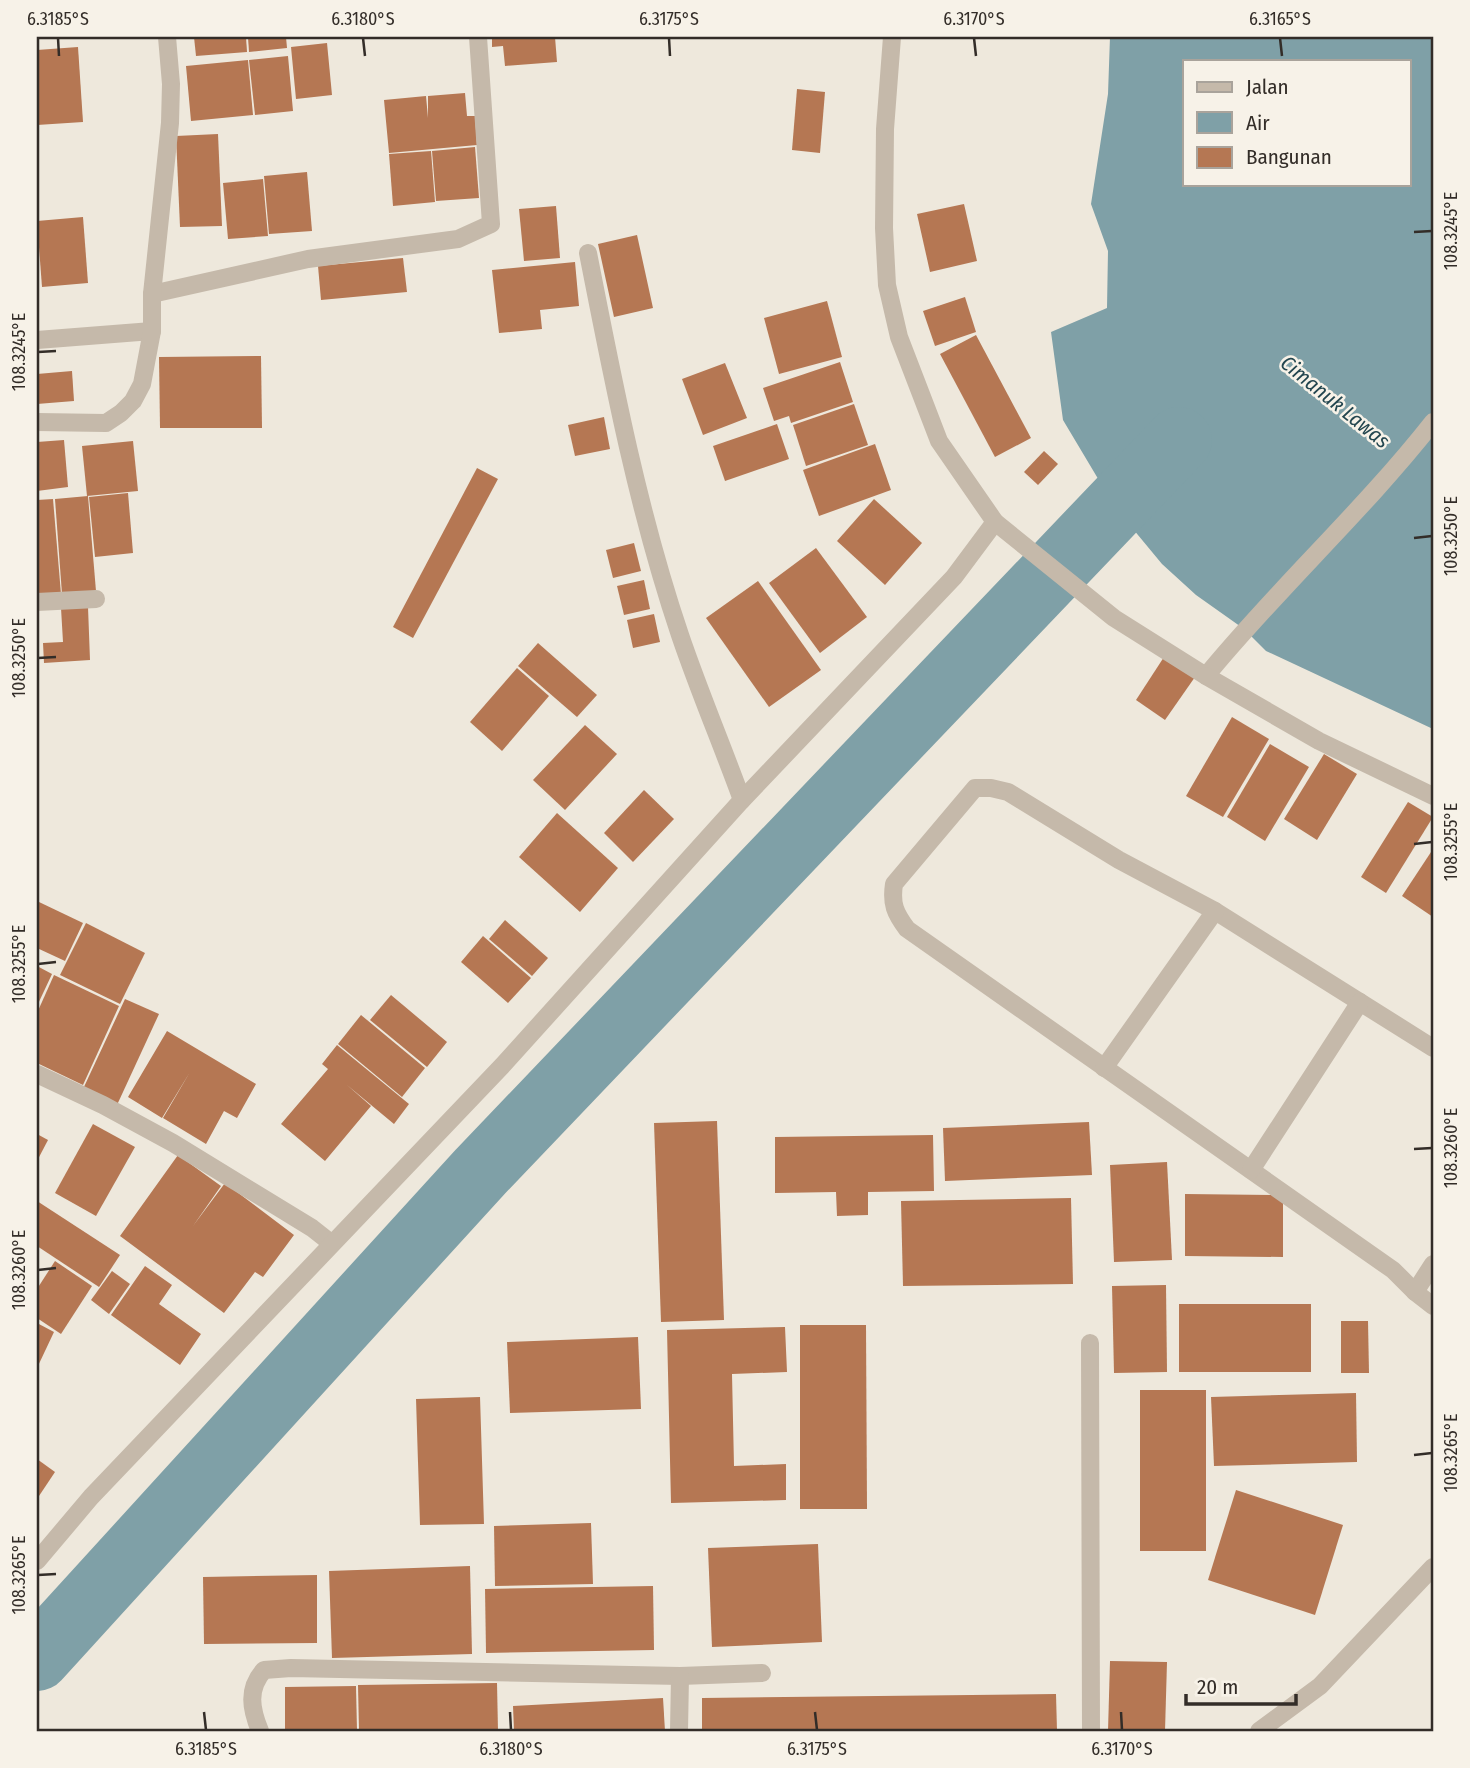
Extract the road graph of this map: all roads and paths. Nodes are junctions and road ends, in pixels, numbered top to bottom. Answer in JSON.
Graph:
{"nodes":[{"id":1,"x":167,"y":37,"type":"edge"},
{"id":2,"x":478,"y":37,"type":"edge"},
{"id":3,"x":892,"y":37,"type":"edge"},
{"id":4,"x":588,"y":253,"type":"dead end"},
{"id":5,"x":152,"y":294,"type":"junction"},
{"id":6,"x":152,"y":331,"type":"junction"},
{"id":7,"x":37,"y":340,"type":"edge"},
{"id":8,"x":37,"y":422,"type":"edge"},
{"id":9,"x":1433,"y":422,"type":"edge"},
{"id":10,"x":995,"y":523,"type":"junction"},
{"id":11,"x":96,"y":599,"type":"dead end"},
{"id":12,"x":37,"y":602,"type":"edge"},
{"id":13,"x":1206,"y":676,"type":"junction"},
{"id":14,"x":1433,"y":796,"type":"edge"},
{"id":15,"x":742,"y":800,"type":"junction"},
{"id":16,"x":1214,"y":911,"type":"junction"},
{"id":17,"x":1360,"y":1002,"type":"junction"},
{"id":18,"x":1433,"y":1048,"type":"edge"},
{"id":19,"x":1104,"y":1068,"type":"junction"},
{"id":20,"x":37,"y":1074,"type":"edge"},
{"id":21,"x":1251,"y":1170,"type":"junction"},
{"id":22,"x":331,"y":1243,"type":"junction"},
{"id":23,"x":1433,"y":1265,"type":"edge"},
{"id":24,"x":1415,"y":1292,"type":"junction"},
{"id":25,"x":1433,"y":1306,"type":"edge"},
{"id":26,"x":1090,"y":1343,"type":"dead end"},
{"id":27,"x":37,"y":1561,"type":"edge"},
{"id":28,"x":1433,"y":1567,"type":"edge"},
{"id":29,"x":762,"y":1673,"type":"dead end"},
{"id":30,"x":680,"y":1676,"type":"junction"},
{"id":31,"x":260,"y":1731,"type":"edge"},
{"id":32,"x":679,"y":1731,"type":"edge"},
{"id":33,"x":1091,"y":1731,"type":"edge"},
{"id":34,"x":1259,"y":1731,"type":"edge"}],
"edges":[{"from":1,"to":5,"type":"street"},
{"from":2,"to":5,"type":"street"},
{"from":3,"to":10,"type":"street"},
{"from":4,"to":15,"type":"street"},
{"from":5,"to":6,"type":"street"},
{"from":6,"to":7,"type":"street"},
{"from":6,"to":8,"type":"street"},
{"from":9,"to":13,"type":"street"},
{"from":10,"to":13,"type":"street"},
{"from":10,"to":15,"type":"street"},
{"from":11,"to":12,"type":"street"},
{"from":13,"to":14,"type":"street"},
{"from":15,"to":22,"type":"street"},
{"from":16,"to":17,"type":"street"},
{"from":16,"to":19,"type":"street"},
{"from":16,"to":19,"type":"street"},
{"from":17,"to":18,"type":"street"},
{"from":17,"to":21,"type":"street"},
{"from":19,"to":21,"type":"street"},
{"from":20,"to":22,"type":"street"},
{"from":21,"to":24,"type":"street"},
{"from":22,"to":27,"type":"street"},
{"from":23,"to":24,"type":"street"},
{"from":24,"to":25,"type":"street"},
{"from":26,"to":33,"type":"street"},
{"from":28,"to":34,"type":"street"},
{"from":29,"to":30,"type":"street"},
{"from":30,"to":31,"type":"street"},
{"from":30,"to":32,"type":"street"}]}
